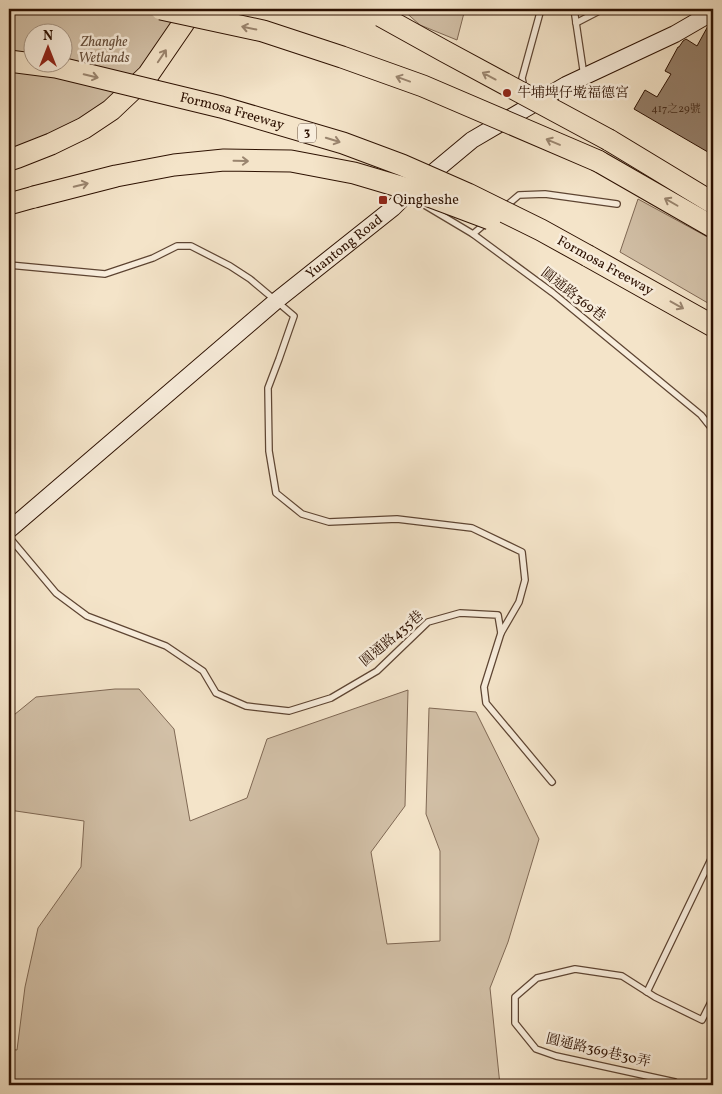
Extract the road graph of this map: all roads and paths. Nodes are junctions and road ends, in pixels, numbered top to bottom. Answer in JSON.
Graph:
{"nodes":[{"id":1,"x":161,"y":9,"type":"edge"},
{"id":2,"x":192,"y":9,"type":"edge"},
{"id":3,"x":541,"y":9,"type":"edge"},
{"id":4,"x":574,"y":9,"type":"edge"},
{"id":5,"x":603,"y":9,"type":"edge"},
{"id":6,"x":376,"y":12,"type":"edge"},
{"id":7,"x":713,"y":12,"type":"edge"},
{"id":8,"x":576,"y":23,"type":"junction"},
{"id":9,"x":9,"y":61,"type":"edge"},
{"id":10,"x":584,"y":77,"type":"junction"},
{"id":11,"x":528,"y":107,"type":"junction"},
{"id":12,"x":9,"y":160,"type":"edge"},
{"id":13,"x":406,"y":194,"type":"junction"},
{"id":14,"x":713,"y":203,"type":"edge"},
{"id":15,"x":9,"y":204,"type":"edge"},
{"id":16,"x":617,"y":204,"type":"dead end"},
{"id":17,"x":713,"y":227,"type":"edge"},
{"id":18,"x":472,"y":234,"type":"junction"},
{"id":19,"x":588,"y":256,"type":"junction"},
{"id":20,"x":9,"y":265,"type":"edge"},
{"id":21,"x":276,"y":301,"type":"junction"},
{"id":22,"x":713,"y":326,"type":"edge"},
{"id":23,"x":713,"y":430,"type":"edge"},
{"id":24,"x":9,"y":530,"type":"edge"},
{"id":25,"x":9,"y":537,"type":"edge"},
{"id":26,"x":501,"y":633,"type":"junction"},
{"id":27,"x":552,"y":782,"type":"dead end"},
{"id":28,"x":713,"y":855,"type":"edge"},
{"id":29,"x":647,"y":992,"type":"junction"},
{"id":30,"x":713,"y":998,"type":"edge"},
{"id":31,"x":678,"y":1085,"type":"edge"}],
"edges":[{"from":17,"to":1,"type":"highway","one_way":true,"bridge":true},
{"from":12,"to":2,"type":"highway","one_way":true},
{"from":3,"to":11,"type":"lane"},
{"from":4,"to":8,"type":"lane"},
{"from":5,"to":8,"type":"lane"},
{"from":14,"to":6,"type":"highway","one_way":true,"bridge":true},
{"from":7,"to":10,"type":"street","name":"Yuantong Road"},
{"from":8,"to":10,"type":"lane"},
{"from":9,"to":19,"type":"highway","name":"Formosa Freeway","number":"3","one_way":true,"bridge":true},
{"from":10,"to":11,"type":"street","name":"Yuantong Road"},
{"from":11,"to":13,"type":"street","name":"Yuantong Road"},
{"from":13,"to":18,"type":"lane","name":"圓通路369巷"},
{"from":13,"to":21,"type":"street","name":"Yuantong Road"},
{"from":15,"to":19,"type":"highway","one_way":true,"bridge":true},
{"from":16,"to":18,"type":"lane"},
{"from":18,"to":23,"type":"lane","name":"圓通路369巷"},
{"from":19,"to":22,"type":"highway","name":"Formosa Freeway","number":"3","one_way":true},
{"from":20,"to":21,"type":"lane"},
{"from":21,"to":24,"type":"street","name":"Yuantong Road"},
{"from":21,"to":26,"type":"lane"},
{"from":25,"to":26,"type":"lane","name":"圓通路435巷"},
{"from":26,"to":27,"type":"lane"},
{"from":28,"to":29,"type":"lane"},
{"from":29,"to":30,"type":"lane","name":"圓通路369巷30弄"},
{"from":29,"to":31,"type":"lane","name":"圓通路369巷30弄"}]}
